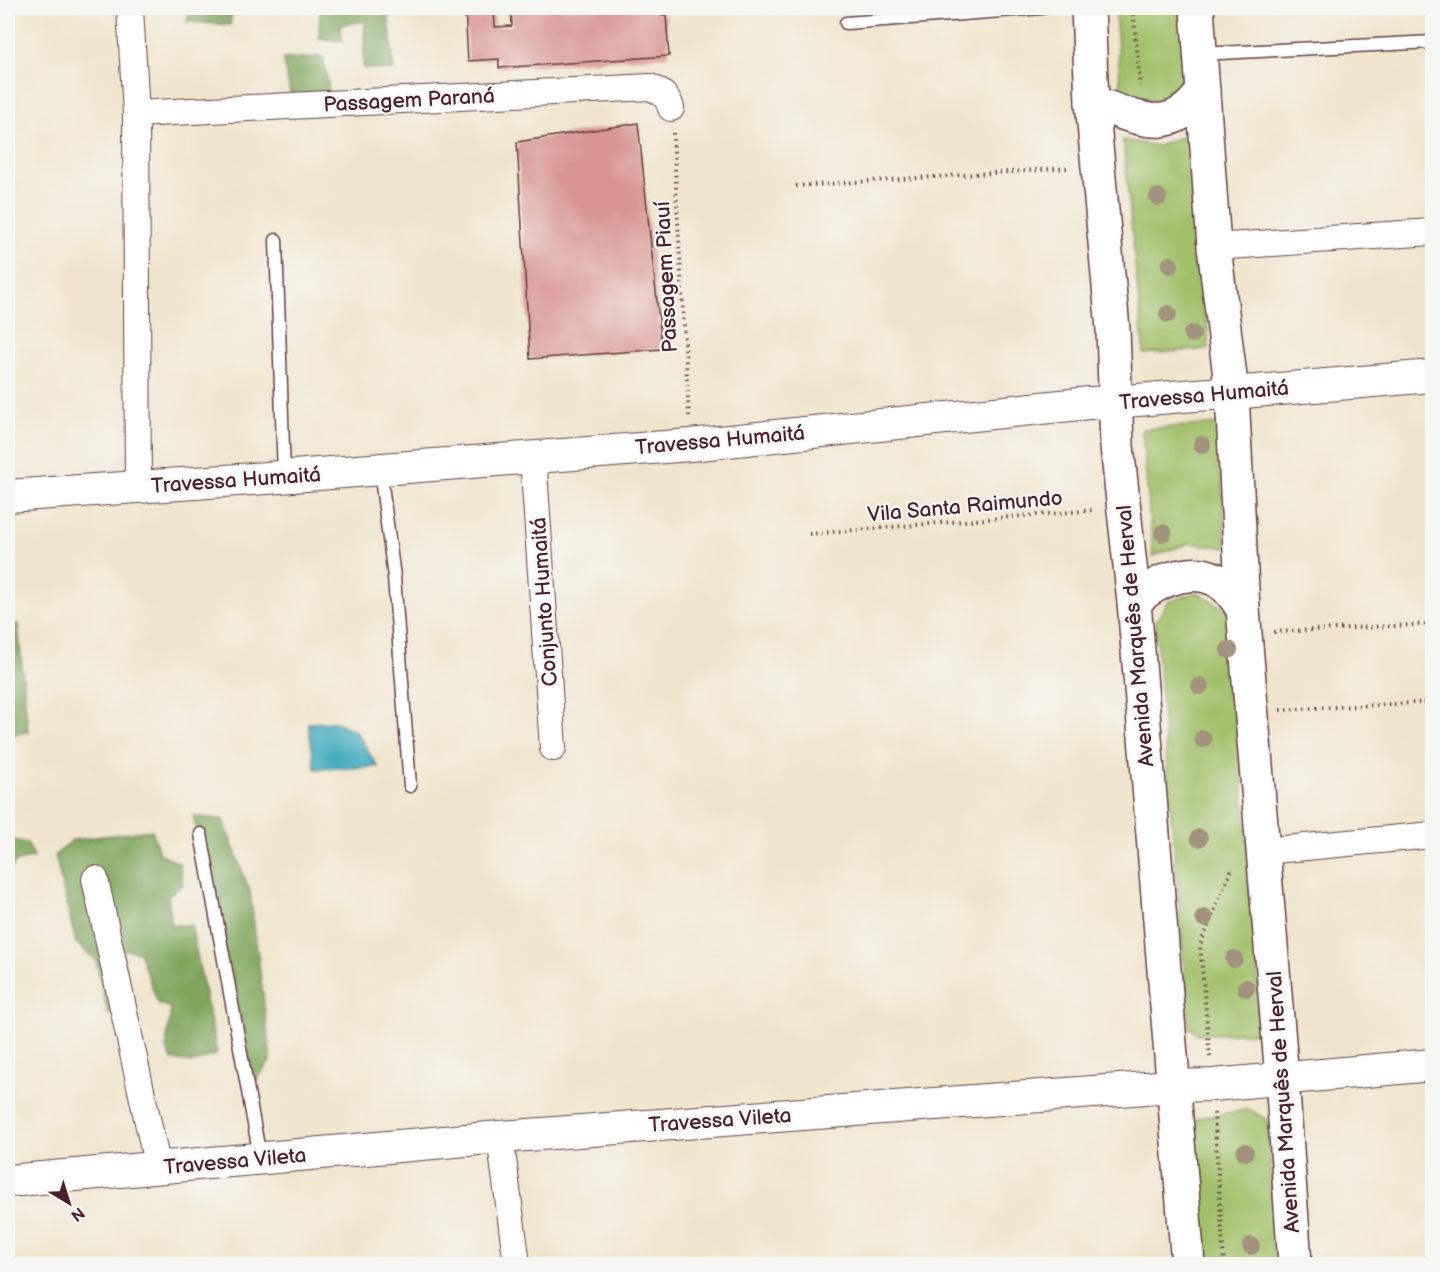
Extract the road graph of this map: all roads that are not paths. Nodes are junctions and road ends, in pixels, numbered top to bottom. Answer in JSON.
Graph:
{"nodes":[{"id":1,"x":130,"y":8,"type":"edge"},
{"id":2,"x":1042,"y":8,"type":"edge"},
{"id":3,"x":1088,"y":8,"type":"edge"},
{"id":4,"x":1197,"y":8,"type":"edge"},
{"id":5,"x":846,"y":23,"type":"dead end"},
{"id":6,"x":1432,"y":42,"type":"edge"},
{"id":7,"x":1200,"y":54,"type":"junction"},
{"id":8,"x":1203,"y":91,"type":"junction"},
{"id":9,"x":1092,"y":102,"type":"junction"},
{"id":10,"x":671,"y":108,"type":"road end"},
{"id":11,"x":136,"y":114,"type":"junction"},
{"id":12,"x":1432,"y":232,"type":"edge"},
{"id":13,"x":276,"y":240,"type":"dead end"},
{"id":14,"x":1214,"y":247,"type":"junction"},
{"id":15,"x":1432,"y":376,"type":"edge"},
{"id":16,"x":1232,"y":393,"type":"junction"},
{"id":17,"x":1115,"y":403,"type":"junction"},
{"id":18,"x":533,"y":456,"type":"junction"},
{"id":19,"x":380,"y":469,"type":"junction"},
{"id":20,"x":284,"y":476,"type":"junction"},
{"id":21,"x":138,"y":487,"type":"junction"},
{"id":22,"x":8,"y":496,"type":"edge"},
{"id":23,"x":1134,"y":602,"type":"junction"},
{"id":24,"x":1244,"y":621,"type":"junction"},
{"id":25,"x":553,"y":748,"type":"dead end"},
{"id":26,"x":411,"y":786,"type":"dead end"},
{"id":27,"x":201,"y":834,"type":"dead end"},
{"id":28,"x":1432,"y":835,"type":"edge"},
{"id":29,"x":1264,"y":851,"type":"junction"},
{"id":30,"x":95,"y":879,"type":"dead end"},
{"id":31,"x":1432,"y":1065,"type":"edge"},
{"id":32,"x":1282,"y":1078,"type":"junction"},
{"id":33,"x":1172,"y":1086,"type":"junction"},
{"id":34,"x":500,"y":1137,"type":"junction"},
{"id":35,"x":261,"y":1158,"type":"junction"},
{"id":36,"x":158,"y":1168,"type":"junction"},
{"id":37,"x":8,"y":1181,"type":"edge"},
{"id":38,"x":518,"y":1264,"type":"edge"},
{"id":39,"x":1188,"y":1264,"type":"edge"},
{"id":40,"x":1295,"y":1264,"type":"edge"}],
"edges":[{"from":1,"to":11,"type":"street"},
{"from":2,"to":5,"type":"lane"},
{"from":3,"to":9,"type":"main road","name":"Avenida Marquês de Herval"},
{"from":4,"to":7,"type":"main road","name":"Avenida Marquês de Herval"},
{"from":6,"to":7,"type":"lane"},
{"from":7,"to":8,"type":"main road","name":"Avenida Marquês de Herval"},
{"from":8,"to":9,"type":"main road"},
{"from":8,"to":14,"type":"main road","name":"Avenida Marquês de Herval"},
{"from":9,"to":17,"type":"main road","name":"Avenida Marquês de Herval"},
{"from":10,"to":11,"type":"street","name":"Passagem Paraná"},
{"from":11,"to":21,"type":"street"},
{"from":12,"to":14,"type":"street"},
{"from":13,"to":20,"type":"lane"},
{"from":14,"to":16,"type":"main road","name":"Avenida Marquês de Herval"},
{"from":15,"to":16,"type":"street","name":"Travessa Humaitá"},
{"from":16,"to":17,"type":"street","name":"Travessa Humaitá"},
{"from":16,"to":24,"type":"main road","name":"Avenida Marquês de Herval"},
{"from":17,"to":18,"type":"street","name":"Travessa Humaitá"},
{"from":17,"to":23,"type":"main road","name":"Avenida Marquês de Herval"},
{"from":18,"to":19,"type":"street","name":"Travessa Humaitá"},
{"from":18,"to":25,"type":"street","name":"Conjunto Humaitá"},
{"from":19,"to":20,"type":"street","name":"Travessa Humaitá"},
{"from":19,"to":26,"type":"lane"},
{"from":20,"to":21,"type":"street","name":"Travessa Humaitá"},
{"from":21,"to":22,"type":"street","name":"Travessa Humaitá"},
{"from":23,"to":24,"type":"main road"},
{"from":23,"to":33,"type":"main road","name":"Avenida Marquês de Herval"},
{"from":24,"to":29,"type":"main road","name":"Avenida Marquês de Herval"},
{"from":27,"to":35,"type":"lane"},
{"from":28,"to":29,"type":"street"},
{"from":29,"to":32,"type":"main road","name":"Avenida Marquês de Herval"},
{"from":30,"to":36,"type":"street"},
{"from":31,"to":32,"type":"street","name":"Travessa Vileta"},
{"from":32,"to":33,"type":"street","name":"Travessa Vileta"},
{"from":32,"to":40,"type":"main road","name":"Avenida Marquês de Herval"},
{"from":33,"to":34,"type":"street","name":"Travessa Vileta"},
{"from":33,"to":39,"type":"main road","name":"Avenida Marquês de Herval"},
{"from":34,"to":35,"type":"street","name":"Travessa Vileta"},
{"from":34,"to":38,"type":"street"},
{"from":35,"to":36,"type":"street","name":"Travessa Vileta"},
{"from":36,"to":37,"type":"street","name":"Travessa Vileta"}]}
